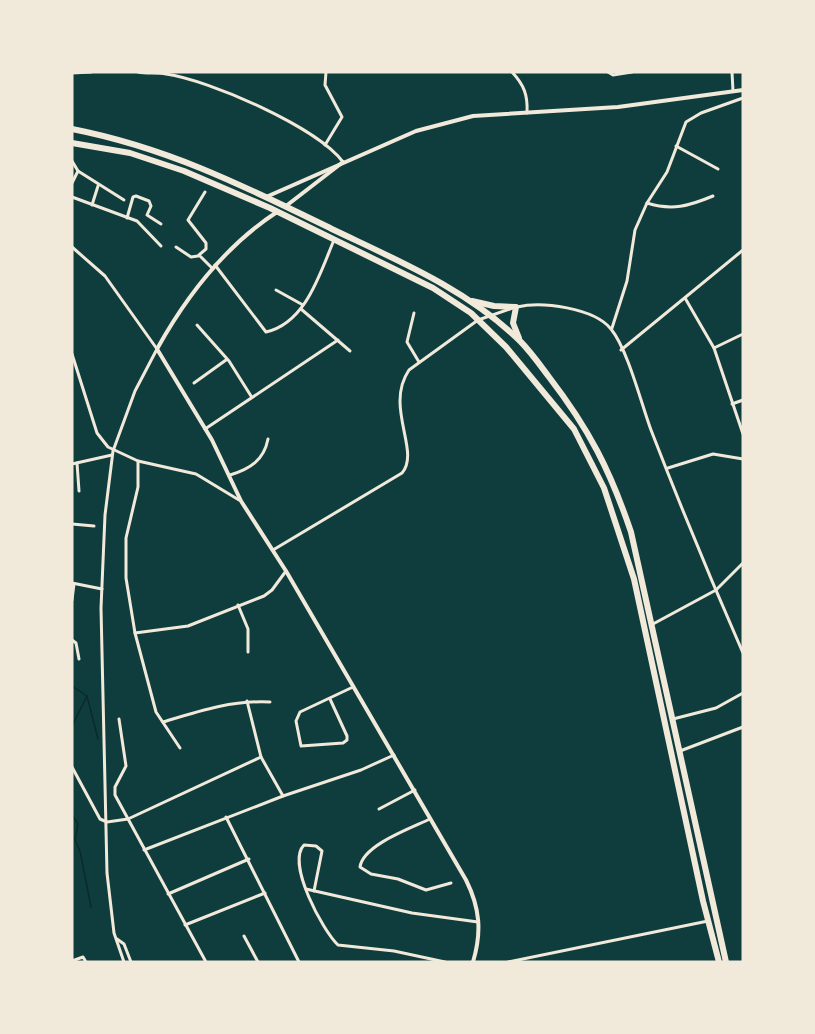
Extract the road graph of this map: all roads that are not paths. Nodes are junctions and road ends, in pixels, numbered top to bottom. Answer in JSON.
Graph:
{"nodes":[{"id":1,"x":72,"y":72,"type":"edge"},
{"id":2,"x":91,"y":72,"type":"edge"},
{"id":3,"x":138,"y":72,"type":"edge"},
{"id":4,"x":326,"y":72,"type":"edge"},
{"id":5,"x":512,"y":72,"type":"edge"},
{"id":6,"x":608,"y":72,"type":"edge"},
{"id":7,"x":632,"y":72,"type":"edge"},
{"id":8,"x":732,"y":72,"type":"edge"},
{"id":9,"x":743,"y":90,"type":"edge"},
{"id":10,"x":733,"y":91,"type":"junction"},
{"id":11,"x":743,"y":98,"type":"edge"},
{"id":12,"x":527,"y":113,"type":"junction"},
{"id":13,"x":72,"y":129,"type":"edge"},
{"id":14,"x":72,"y":143,"type":"edge"},
{"id":15,"x":325,"y":145,"type":"junction"},
{"id":16,"x":676,"y":146,"type":"junction"},
{"id":17,"x":72,"y":161,"type":"edge"},
{"id":18,"x":343,"y":162,"type":"junction"},
{"id":19,"x":718,"y":169,"type":"dead end"},
{"id":20,"x":78,"y":171,"type":"junction"},
{"id":21,"x":72,"y":183,"type":"edge"},
{"id":22,"x":98,"y":186,"type":"junction"},
{"id":23,"x":205,"y":192,"type":"dead end"},
{"id":24,"x":713,"y":196,"type":"dead end"},
{"id":25,"x":72,"y":197,"type":"edge"},
{"id":26,"x":265,"y":197,"type":"junction"},
{"id":27,"x":124,"y":200,"type":"dead end"},
{"id":28,"x":647,"y":203,"type":"junction"},
{"id":29,"x":92,"y":205,"type":"junction"},
{"id":30,"x":127,"y":218,"type":"junction"},
{"id":31,"x":161,"y":224,"type":"dead end"},
{"id":32,"x":334,"y":240,"type":"junction"},
{"id":33,"x":161,"y":246,"type":"dead end"},
{"id":34,"x":72,"y":247,"type":"edge"},
{"id":35,"x":176,"y":247,"type":"dead end"},
{"id":36,"x":743,"y":250,"type":"edge"},
{"id":37,"x":199,"y":255,"type":"junction"},
{"id":38,"x":213,"y":266,"type":"junction"},
{"id":39,"x":276,"y":290,"type":"dead end"},
{"id":40,"x":465,"y":298,"type":"junction"},
{"id":41,"x":685,"y":298,"type":"junction"},
{"id":42,"x":302,"y":307,"type":"junction"},
{"id":43,"x":516,"y":307,"type":"junction"},
{"id":44,"x":414,"y":313,"type":"dead end"},
{"id":45,"x":490,"y":315,"type":"junction"},
{"id":46,"x":477,"y":320,"type":"junction"},
{"id":47,"x":197,"y":325,"type":"dead end"},
{"id":48,"x":612,"y":329,"type":"junction"},
{"id":49,"x":743,"y":334,"type":"edge"},
{"id":50,"x":338,"y":340,"type":"junction"},
{"id":51,"x":520,"y":341,"type":"junction"},
{"id":52,"x":714,"y":348,"type":"junction"},
{"id":53,"x":157,"y":349,"type":"junction"},
{"id":54,"x":621,"y":350,"type":"junction"},
{"id":55,"x":350,"y":351,"type":"dead end"},
{"id":56,"x":72,"y":354,"type":"edge"},
{"id":57,"x":226,"y":360,"type":"junction"},
{"id":58,"x":419,"y":362,"type":"junction"},
{"id":59,"x":194,"y":383,"type":"dead end"},
{"id":60,"x":251,"y":396,"type":"junction"},
{"id":61,"x":743,"y":400,"type":"edge"},
{"id":62,"x":732,"y":404,"type":"junction"},
{"id":63,"x":205,"y":429,"type":"junction"},
{"id":64,"x":743,"y":434,"type":"edge"},
{"id":65,"x":268,"y":439,"type":"dead end"},
{"id":66,"x":113,"y":453,"type":"junction"},
{"id":67,"x":743,"y":459,"type":"edge"},
{"id":68,"x":138,"y":461,"type":"junction"},
{"id":69,"x":74,"y":464,"type":"edge"},
{"id":70,"x":668,"y":468,"type":"junction"},
{"id":71,"x":230,"y":475,"type":"junction"},
{"id":72,"x":79,"y":491,"type":"dead end"},
{"id":73,"x":241,"y":501,"type":"junction"},
{"id":74,"x":72,"y":524,"type":"edge"},
{"id":75,"x":93,"y":526,"type":"dead end"},
{"id":76,"x":273,"y":550,"type":"junction"},
{"id":77,"x":743,"y":563,"type":"edge"},
{"id":78,"x":286,"y":571,"type":"junction"},
{"id":79,"x":73,"y":584,"type":"edge"},
{"id":80,"x":102,"y":589,"type":"junction"},
{"id":81,"x":716,"y":590,"type":"junction"},
{"id":82,"x":72,"y":600,"type":"edge"},
{"id":83,"x":238,"y":605,"type":"junction"},
{"id":84,"x":653,"y":624,"type":"junction"},
{"id":85,"x":135,"y":633,"type":"junction"},
{"id":86,"x":72,"y":640,"type":"edge"},
{"id":87,"x":248,"y":652,"type":"dead end"},
{"id":88,"x":743,"y":653,"type":"edge"},
{"id":89,"x":79,"y":660,"type":"dead end"},
{"id":90,"x":354,"y":686,"type":"junction"},
{"id":91,"x":743,"y":693,"type":"edge"},
{"id":92,"x":330,"y":699,"type":"junction"},
{"id":93,"x":247,"y":701,"type":"junction"},
{"id":94,"x":270,"y":702,"type":"dead end"},
{"id":95,"x":118,"y":719,"type":"dead end"},
{"id":96,"x":673,"y":719,"type":"junction"},
{"id":97,"x":163,"y":722,"type":"junction"},
{"id":98,"x":743,"y":727,"type":"edge"},
{"id":99,"x":180,"y":748,"type":"dead end"},
{"id":100,"x":680,"y":751,"type":"junction"},
{"id":101,"x":394,"y":755,"type":"junction"},
{"id":102,"x":261,"y":757,"type":"junction"},
{"id":103,"x":72,"y":767,"type":"edge"},
{"id":104,"x":415,"y":790,"type":"junction"},
{"id":105,"x":283,"y":796,"type":"junction"},
{"id":106,"x":379,"y":809,"type":"dead end"},
{"id":107,"x":226,"y":818,"type":"junction"},
{"id":108,"x":432,"y":818,"type":"junction"},
{"id":109,"x":128,"y":819,"type":"junction"},
{"id":110,"x":107,"y":822,"type":"junction"},
{"id":111,"x":144,"y":850,"type":"junction"},
{"id":112,"x":249,"y":859,"type":"junction"},
{"id":113,"x":452,"y":883,"type":"dead end"},
{"id":114,"x":306,"y":889,"type":"junction"},
{"id":115,"x":314,"y":891,"type":"junction"},
{"id":116,"x":265,"y":893,"type":"junction"},
{"id":117,"x":168,"y":894,"type":"junction"},
{"id":118,"x":708,"y":921,"type":"junction"},
{"id":119,"x":480,"y":922,"type":"junction"},
{"id":120,"x":185,"y":925,"type":"junction"},
{"id":121,"x":244,"y":936,"type":"dead end"},
{"id":122,"x":116,"y":938,"type":"junction"},
{"id":123,"x":72,"y":961,"type":"edge"},
{"id":124,"x":86,"y":962,"type":"edge"},
{"id":125,"x":124,"y":962,"type":"edge"},
{"id":126,"x":131,"y":962,"type":"edge"},
{"id":127,"x":206,"y":962,"type":"edge"},
{"id":128,"x":258,"y":962,"type":"edge"},
{"id":129,"x":299,"y":962,"type":"edge"},
{"id":130,"x":445,"y":962,"type":"edge"},
{"id":131,"x":473,"y":962,"type":"edge"},
{"id":132,"x":508,"y":962,"type":"edge"},
{"id":133,"x":719,"y":962,"type":"edge"},
{"id":134,"x":726,"y":962,"type":"edge"}],
"edges":[{"from":1,"to":2,"type":"street"},
{"from":3,"to":15,"type":"street"},
{"from":4,"to":15,"type":"street"},
{"from":5,"to":12,"type":"street"},
{"from":6,"to":7,"type":"street"},
{"from":8,"to":10,"type":"street"},
{"from":9,"to":10,"type":"street"},
{"from":10,"to":12,"type":"street"},
{"from":11,"to":16,"type":"street"},
{"from":12,"to":18,"type":"street"},
{"from":13,"to":26,"type":"highway"},
{"from":14,"to":32,"type":"highway"},
{"from":15,"to":18,"type":"street"},
{"from":16,"to":19,"type":"street"},
{"from":16,"to":28,"type":"street"},
{"from":17,"to":20,"type":"street"},
{"from":18,"to":26,"type":"street"},
{"from":18,"to":38,"type":"street"},
{"from":20,"to":21,"type":"street"},
{"from":20,"to":22,"type":"street"},
{"from":22,"to":27,"type":"street"},
{"from":22,"to":29,"type":"street"},
{"from":23,"to":37,"type":"street"},
{"from":24,"to":28,"type":"street"},
{"from":25,"to":29,"type":"street"},
{"from":26,"to":40,"type":"highway"},
{"from":28,"to":48,"type":"street"},
{"from":29,"to":30,"type":"street"},
{"from":30,"to":31,"type":"street"},
{"from":30,"to":33,"type":"street"},
{"from":32,"to":42,"type":"street"},
{"from":32,"to":46,"type":"highway"},
{"from":34,"to":53,"type":"street"},
{"from":35,"to":37,"type":"street"},
{"from":36,"to":41,"type":"street"},
{"from":37,"to":38,"type":"street"},
{"from":38,"to":42,"type":"street"},
{"from":38,"to":53,"type":"street"},
{"from":39,"to":42,"type":"street"},
{"from":40,"to":43,"type":"highway"},
{"from":40,"to":45,"type":"highway"},
{"from":41,"to":52,"type":"street"},
{"from":41,"to":54,"type":"street"},
{"from":42,"to":50,"type":"street"},
{"from":43,"to":45,"type":"street"},
{"from":43,"to":48,"type":"street"},
{"from":43,"to":51,"type":"highway"},
{"from":44,"to":58,"type":"street"},
{"from":45,"to":46,"type":"street"},
{"from":45,"to":51,"type":"highway"},
{"from":46,"to":58,"type":"street"},
{"from":46,"to":118,"type":"highway"},
{"from":47,"to":57,"type":"street"},
{"from":48,"to":54,"type":"street"},
{"from":49,"to":52,"type":"street"},
{"from":50,"to":55,"type":"street"},
{"from":50,"to":60,"type":"street"},
{"from":51,"to":84,"type":"highway"},
{"from":52,"to":62,"type":"street"},
{"from":53,"to":63,"type":"street"},
{"from":53,"to":66,"type":"street"},
{"from":54,"to":70,"type":"street"},
{"from":56,"to":66,"type":"street"},
{"from":57,"to":59,"type":"street"},
{"from":57,"to":60,"type":"street"},
{"from":58,"to":76,"type":"street"},
{"from":60,"to":63,"type":"street"},
{"from":61,"to":62,"type":"street"},
{"from":62,"to":64,"type":"street"},
{"from":63,"to":71,"type":"street"},
{"from":65,"to":71,"type":"street"},
{"from":66,"to":68,"type":"street"},
{"from":66,"to":69,"type":"street"},
{"from":66,"to":80,"type":"street"},
{"from":67,"to":70,"type":"street"},
{"from":68,"to":73,"type":"street"},
{"from":68,"to":85,"type":"street"},
{"from":69,"to":72,"type":"street"},
{"from":70,"to":81,"type":"street"},
{"from":71,"to":73,"type":"street"},
{"from":73,"to":76,"type":"street"},
{"from":74,"to":75,"type":"street"},
{"from":76,"to":78,"type":"street"},
{"from":77,"to":81,"type":"street"},
{"from":78,"to":83,"type":"street"},
{"from":78,"to":90,"type":"street"},
{"from":79,"to":80,"type":"street"},
{"from":79,"to":82,"type":"street"},
{"from":80,"to":110,"type":"street"},
{"from":81,"to":84,"type":"street"},
{"from":81,"to":88,"type":"street"},
{"from":83,"to":85,"type":"street"},
{"from":83,"to":87,"type":"street"},
{"from":84,"to":96,"type":"highway"},
{"from":85,"to":97,"type":"street"},
{"from":86,"to":89,"type":"street"},
{"from":90,"to":92,"type":"street"},
{"from":90,"to":101,"type":"street"},
{"from":91,"to":96,"type":"street"},
{"from":92,"to":92,"type":"street"},
{"from":93,"to":94,"type":"street"},
{"from":93,"to":97,"type":"street"},
{"from":93,"to":102,"type":"street"},
{"from":95,"to":109,"type":"street"},
{"from":96,"to":100,"type":"highway"},
{"from":97,"to":99,"type":"street"},
{"from":98,"to":100,"type":"street"},
{"from":100,"to":134,"type":"highway"},
{"from":101,"to":104,"type":"street"},
{"from":101,"to":105,"type":"street"},
{"from":102,"to":105,"type":"street"},
{"from":102,"to":109,"type":"street"},
{"from":103,"to":110,"type":"street"},
{"from":104,"to":106,"type":"street"},
{"from":104,"to":108,"type":"street"},
{"from":105,"to":107,"type":"street"},
{"from":107,"to":111,"type":"street"},
{"from":107,"to":112,"type":"street"},
{"from":108,"to":113,"type":"street"},
{"from":108,"to":119,"type":"street"},
{"from":109,"to":110,"type":"street"},
{"from":109,"to":111,"type":"street"},
{"from":110,"to":122,"type":"street"},
{"from":111,"to":117,"type":"street"},
{"from":112,"to":116,"type":"street"},
{"from":112,"to":117,"type":"street"},
{"from":114,"to":115,"type":"street"},
{"from":114,"to":115,"type":"street"},
{"from":114,"to":130,"type":"street"},
{"from":115,"to":119,"type":"street"},
{"from":116,"to":120,"type":"street"},
{"from":116,"to":129,"type":"street"},
{"from":117,"to":120,"type":"street"},
{"from":118,"to":132,"type":"street"},
{"from":118,"to":133,"type":"highway"},
{"from":119,"to":131,"type":"street"},
{"from":120,"to":127,"type":"street"},
{"from":121,"to":128,"type":"street"},
{"from":122,"to":125,"type":"street"},
{"from":122,"to":126,"type":"street"},
{"from":123,"to":124,"type":"street"}]}
